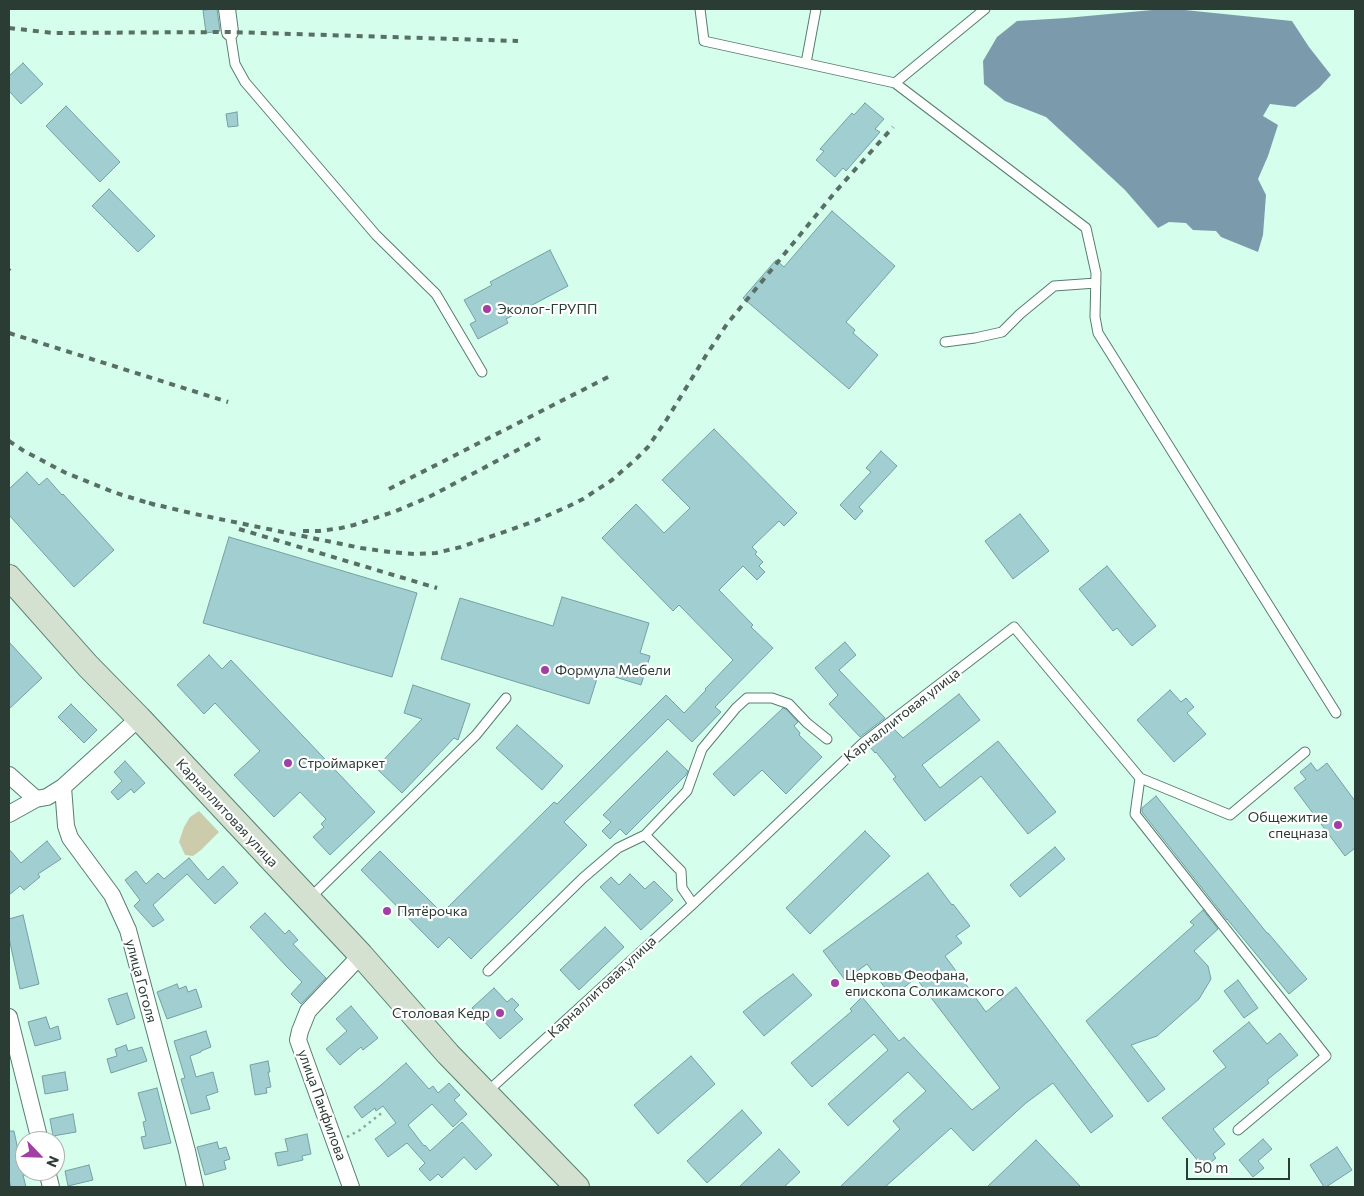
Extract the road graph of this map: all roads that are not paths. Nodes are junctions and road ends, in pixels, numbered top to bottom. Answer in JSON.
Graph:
{"nodes":[{"id":1,"x":227,"y":9,"type":"edge"},
{"id":2,"x":700,"y":9,"type":"edge"},
{"id":3,"x":816,"y":9,"type":"edge"},
{"id":4,"x":985,"y":9,"type":"edge"},
{"id":5,"x":230,"y":32,"type":"joint"},
{"id":6,"x":806,"y":63,"type":"junction"},
{"id":7,"x":895,"y":83,"type":"junction"},
{"id":8,"x":1096,"y":283,"type":"junction"},
{"id":9,"x":945,"y":342,"type":"dead end"},
{"id":10,"x":482,"y":372,"type":"dead end"},
{"id":11,"x":9,"y":578,"type":"edge"},
{"id":12,"x":506,"y":698,"type":"dead end"},
{"id":13,"x":1336,"y":713,"type":"dead end"},
{"id":14,"x":139,"y":718,"type":"junction"},
{"id":15,"x":827,"y":739,"type":"dead end"},
{"id":16,"x":1305,"y":752,"type":"dead end"},
{"id":17,"x":9,"y":775,"type":"edge"},
{"id":18,"x":1140,"y":778,"type":"junction"},
{"id":19,"x":63,"y":787,"type":"junction"},
{"id":20,"x":36,"y":799,"type":"junction"},
{"id":21,"x":9,"y":814,"type":"edge"},
{"id":22,"x":646,"y":835,"type":"junction"},
{"id":23,"x":309,"y":899,"type":"junction"},
{"id":24,"x":693,"y":904,"type":"junction"},
{"id":25,"x":361,"y":955,"type":"junction"},
{"id":26,"x":488,"y":971,"type":"dead end"},
{"id":27,"x":9,"y":1017,"type":"edge"},
{"id":28,"x":486,"y":1094,"type":"junction"},
{"id":29,"x":1238,"y":1130,"type":"dead end"},
{"id":30,"x":38,"y":1131,"type":"edge"},
{"id":31,"x":195,"y":1187,"type":"edge"},
{"id":32,"x":351,"y":1187,"type":"edge"},
{"id":33,"x":577,"y":1187,"type":"edge"}],
"edges":[{"from":1,"to":5,"type":"street"},
{"from":2,"to":6,"type":"lane"},
{"from":3,"to":6,"type":"lane"},
{"from":4,"to":7,"type":"lane"},
{"from":5,"to":10,"type":"lane"},
{"from":6,"to":7,"type":"lane"},
{"from":7,"to":8,"type":"lane"},
{"from":8,"to":9,"type":"lane"},
{"from":8,"to":13,"type":"lane"},
{"from":11,"to":14,"type":"street","name":"Карналлитовая улица"},
{"from":12,"to":23,"type":"lane"},
{"from":14,"to":19,"type":"street"},
{"from":14,"to":23,"type":"street","name":"Карналлитовая улица"},
{"from":15,"to":22,"type":"lane"},
{"from":16,"to":18,"type":"lane","name":"Карналлитовая улица"},
{"from":17,"to":20,"type":"street"},
{"from":18,"to":24,"type":"lane","name":"Карналлитовая улица"},
{"from":18,"to":29,"type":"lane"},
{"from":19,"to":20,"type":"street"},
{"from":19,"to":31,"type":"street","name":"улица Гоголя"},
{"from":20,"to":21,"type":"street"},
{"from":22,"to":24,"type":"lane"},
{"from":22,"to":26,"type":"lane"},
{"from":23,"to":25,"type":"street","name":"Карналлитовая улица"},
{"from":24,"to":28,"type":"lane","name":"Карналлитовая улица"},
{"from":25,"to":28,"type":"street","name":"Карналлитовая улица"},
{"from":25,"to":32,"type":"street","name":"улица Панфилова"},
{"from":27,"to":30,"type":"street"},
{"from":28,"to":33,"type":"street","name":"Карналлитовая улица"}]}
